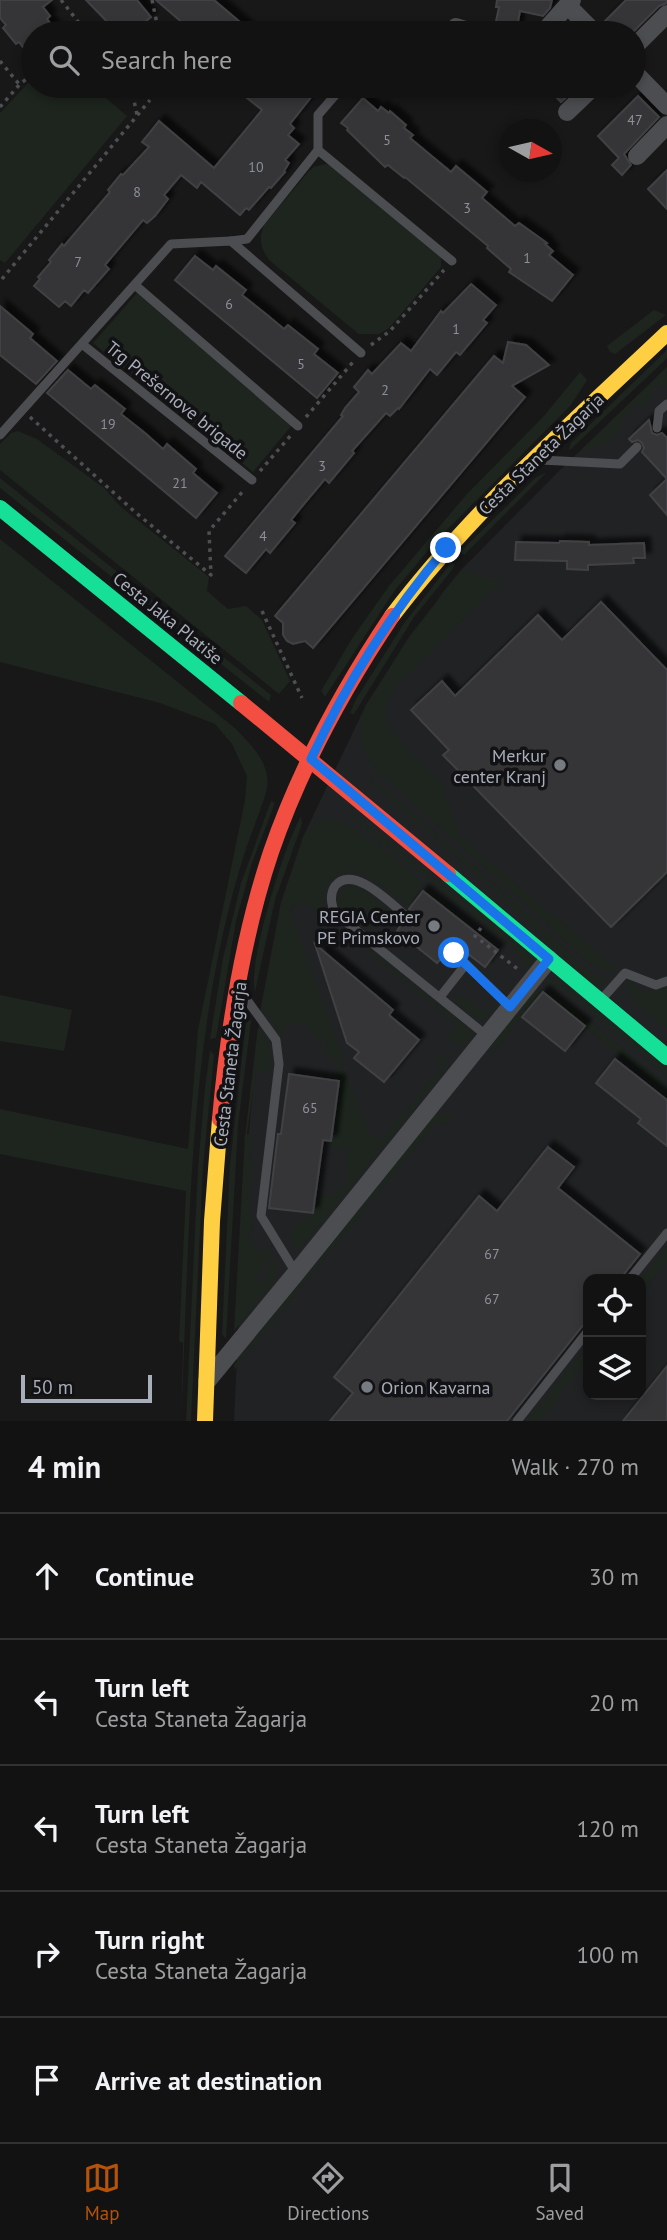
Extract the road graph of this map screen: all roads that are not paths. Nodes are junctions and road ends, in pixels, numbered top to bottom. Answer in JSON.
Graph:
{"nodes":[{"id":1,"x":570,"y":3,"type":"edge"},
{"id":2,"x":667,"y":14,"type":"edge"},
{"id":3,"x":554,"y":21,"type":"edge"},
{"id":4,"x":585,"y":21,"type":"edge"},
{"id":5,"x":646,"y":35,"type":"edge"},
{"id":6,"x":646,"y":84,"type":"edge"},
{"id":7,"x":333,"y":98,"type":"edge"},
{"id":8,"x":581,"y":98,"type":"edge"},
{"id":9,"x":667,"y":106,"type":"edge"},
{"id":10,"x":567,"y":111,"type":"dead end"},
{"id":11,"x":667,"y":125,"type":"edge"},
{"id":12,"x":318,"y":150,"type":"junction"},
{"id":13,"x":636,"y":156,"type":"dead end"},
{"id":14,"x":230,"y":241,"type":"junction"},
{"id":15,"x":452,"y":261,"type":"road end"},
{"id":16,"x":135,"y":285,"type":"junction"},
{"id":17,"x":667,"y":333,"type":"edge"},
{"id":18,"x":82,"y":344,"type":"junction"},
{"id":19,"x":361,"y":353,"type":"road end"},
{"id":20,"x":667,"y":404,"type":"edge"},
{"id":21,"x":298,"y":426,"type":"road end"},
{"id":22,"x":657,"y":428,"type":"dead end"},
{"id":23,"x":0,"y":435,"type":"edge"},
{"id":24,"x":637,"y":447,"type":"dead end"},
{"id":25,"x":535,"y":460,"type":"junction"},
{"id":26,"x":252,"y":480,"type":"road end"},
{"id":27,"x":0,"y":508,"type":"edge"},
{"id":28,"x":311,"y":759,"type":"junction"},
{"id":29,"x":405,"y":915,"type":"dead end"},
{"id":30,"x":454,"y":953,"type":"dead end"},
{"id":31,"x":549,"y":959,"type":"junction"},
{"id":32,"x":466,"y":964,"type":"junction"},
{"id":33,"x":667,"y":981,"type":"edge"},
{"id":34,"x":239,"y":987,"type":"junction"},
{"id":35,"x":440,"y":997,"type":"junction"},
{"id":36,"x":600,"y":1001,"type":"junction"},
{"id":37,"x":510,"y":1007,"type":"junction"},
{"id":38,"x":487,"y":1036,"type":"junction"},
{"id":39,"x":667,"y":1057,"type":"edge"},
{"id":40,"x":667,"y":1233,"type":"edge"},
{"id":41,"x":296,"y":1273,"type":"junction"},
{"id":42,"x":634,"y":1274,"type":"edge"},
{"id":43,"x":584,"y":1337,"type":"edge"},
{"id":44,"x":207,"y":1381,"type":"junction"},
{"id":45,"x":205,"y":1421,"type":"edge"},
{"id":46,"x":517,"y":1421,"type":"edge"}],
"edges":[{"from":1,"to":3,"type":"street"},
{"from":1,"to":4,"type":"street"},
{"from":2,"to":5,"type":"street"},
{"from":6,"to":9,"type":"street"},
{"from":7,"to":12,"type":"lane"},
{"from":8,"to":10,"type":"street"},
{"from":11,"to":13,"type":"street"},
{"from":12,"to":14,"type":"lane","name":"Trg Prešernove brigade"},
{"from":12,"to":15,"type":"lane"},
{"from":14,"to":16,"type":"lane","name":"Trg Prešernove brigade"},
{"from":14,"to":19,"type":"lane"},
{"from":16,"to":18,"type":"lane","name":"Trg Prešernove brigade"},
{"from":16,"to":21,"type":"lane"},
{"from":17,"to":25,"type":"main road","name":"Cesta Staneta Žagarja"},
{"from":18,"to":23,"type":"lane","name":"Trg Prešernove brigade"},
{"from":18,"to":26,"type":"lane","name":"Trg Prešernove brigade"},
{"from":20,"to":22,"type":"lane"},
{"from":24,"to":25,"type":"lane"},
{"from":25,"to":28,"type":"main road","name":"Cesta Staneta Žagarja"},
{"from":27,"to":28,"type":"main road","name":"Cesta Jaka Platiše"},
{"from":28,"to":31,"type":"main road"},
{"from":28,"to":34,"type":"main road","name":"Cesta Staneta Žagarja"},
{"from":29,"to":35,"type":"lane"},
{"from":30,"to":32,"type":"lane"},
{"from":31,"to":36,"type":"main road"},
{"from":31,"to":37,"type":"street"},
{"from":32,"to":35,"type":"lane"},
{"from":32,"to":37,"type":"lane"},
{"from":33,"to":36,"type":"lane"},
{"from":34,"to":41,"type":"lane"},
{"from":34,"to":44,"type":"main road","name":"Cesta Staneta Žagarja"},
{"from":35,"to":38,"type":"lane"},
{"from":36,"to":39,"type":"main road"},
{"from":37,"to":38,"type":"street"},
{"from":38,"to":41,"type":"street"},
{"from":40,"to":42,"type":"lane"},
{"from":41,"to":44,"type":"street"},
{"from":43,"to":46,"type":"lane"},
{"from":44,"to":45,"type":"main road","name":"Cesta Staneta Žagarja"}]}
